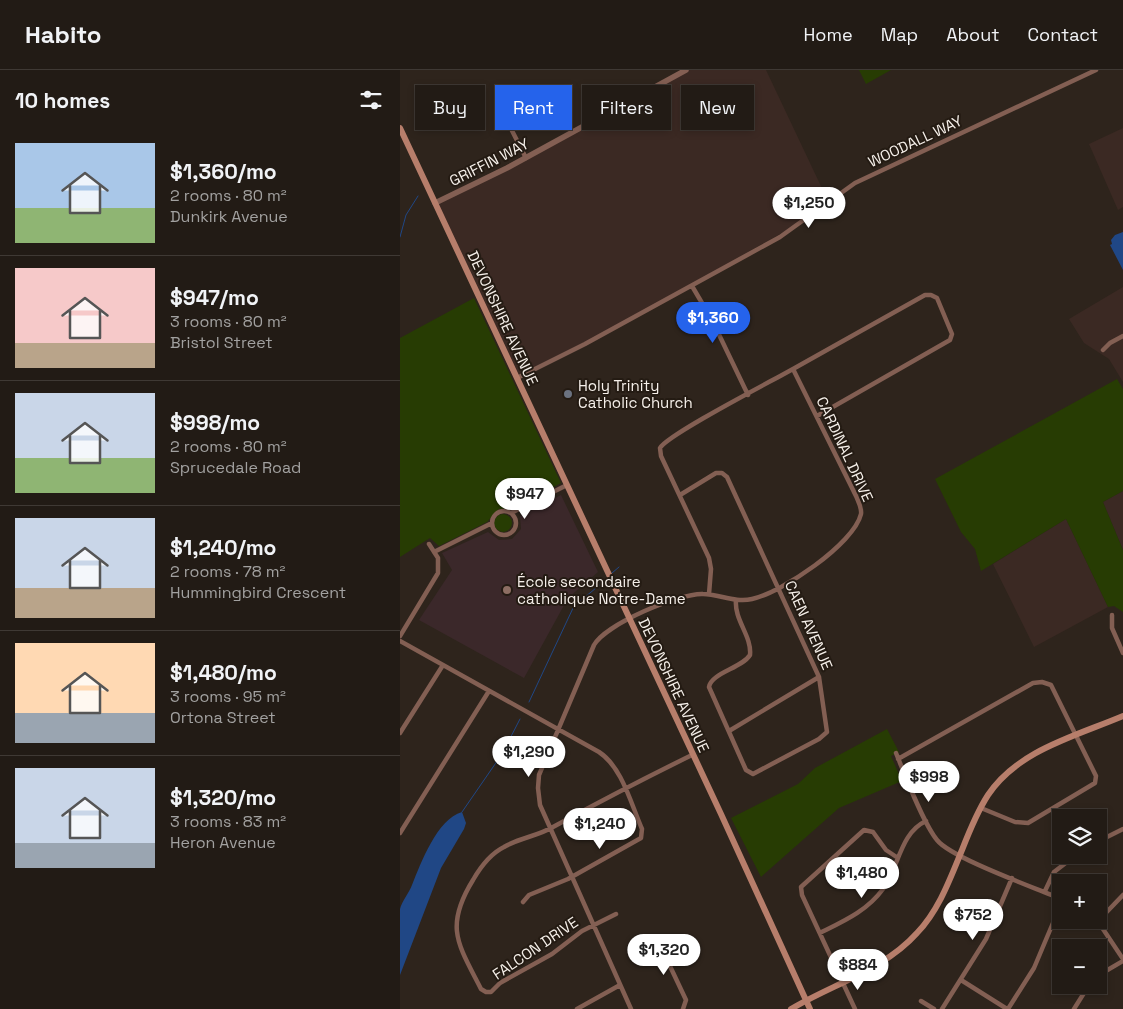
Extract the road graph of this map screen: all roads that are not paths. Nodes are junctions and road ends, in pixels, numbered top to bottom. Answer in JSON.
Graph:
{"nodes":[{"id":1,"x":686,"y":70,"type":"edge"},
{"id":2,"x":1096,"y":70,"type":"edge"},
{"id":3,"x":400,"y":128,"type":"edge"},
{"id":4,"x":512,"y":130,"type":"edge"},
{"id":5,"x":526,"y":158,"type":"junction"},
{"id":6,"x":435,"y":203,"type":"junction"},
{"id":7,"x":692,"y":286,"type":"junction"},
{"id":8,"x":1123,"y":336,"type":"edge"},
{"id":9,"x":1104,"y":350,"type":"dead end"},
{"id":10,"x":793,"y":370,"type":"junction"},
{"id":11,"x":517,"y":378,"type":"junction"},
{"id":12,"x":748,"y":395,"type":"junction"},
{"id":13,"x":817,"y":416,"type":"junction"},
{"id":14,"x":567,"y":484,"type":"junction"},
{"id":15,"x":680,"y":495,"type":"junction"},
{"id":16,"x":511,"y":513,"type":"junction"},
{"id":17,"x":492,"y":523,"type":"junction"},
{"id":18,"x":429,"y":544,"type":"dead end"},
{"id":19,"x":434,"y":552,"type":"junction"},
{"id":20,"x":779,"y":587,"type":"junction"},
{"id":21,"x":709,"y":594,"type":"junction"},
{"id":22,"x":736,"y":600,"type":"junction"},
{"id":23,"x":1112,"y":615,"type":"dead end"},
{"id":24,"x":630,"y":619,"type":"junction"},
{"id":25,"x":400,"y":636,"type":"edge"},
{"id":26,"x":400,"y":641,"type":"edge"},
{"id":27,"x":1123,"y":653,"type":"edge"},
{"id":28,"x":443,"y":665,"type":"junction"},
{"id":29,"x":820,"y":677,"type":"junction"},
{"id":30,"x":489,"y":691,"type":"junction"},
{"id":31,"x":1123,"y":716,"type":"edge"},
{"id":32,"x":558,"y":729,"type":"junction"},
{"id":33,"x":729,"y":731,"type":"junction"},
{"id":34,"x":400,"y":733,"type":"edge"},
{"id":35,"x":1077,"y":735,"type":"junction"},
{"id":36,"x":692,"y":755,"type":"junction"},
{"id":37,"x":624,"y":787,"type":"junction"},
{"id":38,"x":981,"y":808,"type":"junction"},
{"id":39,"x":400,"y":819,"type":"edge"},
{"id":40,"x":926,"y":821,"type":"junction"},
{"id":41,"x":406,"y":823,"type":"junction"},
{"id":42,"x":550,"y":829,"type":"junction"},
{"id":43,"x":1123,"y":829,"type":"edge"},
{"id":44,"x":400,"y":833,"type":"edge"},
{"id":45,"x":1107,"y":837,"type":"edge"},
{"id":46,"x":960,"y":855,"type":"junction"},
{"id":47,"x":898,"y":858,"type":"junction"},
{"id":48,"x":1064,"y":864,"type":"edge"},
{"id":49,"x":571,"y":877,"type":"junction"},
{"id":50,"x":1012,"y":878,"type":"junction"},
{"id":51,"x":1044,"y":891,"type":"junction"},
{"id":52,"x":1052,"y":895,"type":"edge"},
{"id":53,"x":1123,"y":895,"type":"edge"},
{"id":54,"x":523,"y":902,"type":"dead end"},
{"id":55,"x":1107,"y":911,"type":"edge"},
{"id":56,"x":616,"y":914,"type":"dead end"},
{"id":57,"x":593,"y":924,"type":"junction"},
{"id":58,"x":1052,"y":925,"type":"edge"},
{"id":59,"x":1104,"y":929,"type":"edge"},
{"id":60,"x":820,"y":933,"type":"junction"},
{"id":61,"x":667,"y":947,"type":"dead end"},
{"id":62,"x":1123,"y":960,"type":"edge"},
{"id":63,"x":1107,"y":970,"type":"edge"},
{"id":64,"x":961,"y":980,"type":"junction"},
{"id":65,"x":842,"y":982,"type":"junction"},
{"id":66,"x":620,"y":985,"type":"junction"},
{"id":67,"x":1084,"y":994,"type":"edge"},
{"id":68,"x":806,"y":1001,"type":"junction"},
{"id":69,"x":921,"y":1001,"type":"dead end"},
{"id":70,"x":1076,"y":1008,"type":"edge"},
{"id":71,"x":577,"y":1009,"type":"edge"},
{"id":72,"x":631,"y":1009,"type":"edge"},
{"id":73,"x":683,"y":1009,"type":"edge"},
{"id":74,"x":791,"y":1009,"type":"edge"},
{"id":75,"x":810,"y":1009,"type":"edge"},
{"id":76,"x":855,"y":1009,"type":"edge"},
{"id":77,"x":934,"y":1009,"type":"edge"},
{"id":78,"x":942,"y":1009,"type":"edge"},
{"id":79,"x":1007,"y":1009,"type":"edge"}],
"edges":[{"from":1,"to":5,"type":"street","name":"GRIFFIN WAY"},
{"from":2,"to":7,"type":"street","name":"WOODALL WAY"},
{"from":3,"to":6,"type":"main road","name":"DEVONSHIRE AVENUE"},
{"from":4,"to":5,"type":"street"},
{"from":5,"to":6,"type":"street","name":"GRIFFIN WAY"},
{"from":6,"to":11,"type":"main road","name":"DEVONSHIRE AVENUE"},
{"from":7,"to":11,"type":"street","name":"WOODALL WAY"},
{"from":7,"to":12,"type":"street"},
{"from":8,"to":9,"type":"street"},
{"from":10,"to":12,"type":"street"},
{"from":10,"to":13,"type":"street","name":"CARDINAL DRIVE"},
{"from":10,"to":13,"type":"street"},
{"from":11,"to":14,"type":"main road","name":"DEVONSHIRE AVENUE"},
{"from":12,"to":15,"type":"street"},
{"from":13,"to":20,"type":"street","name":"CARDINAL DRIVE"},
{"from":14,"to":16,"type":"street"},
{"from":14,"to":24,"type":"main road","name":"DEVONSHIRE AVENUE"},
{"from":15,"to":20,"type":"street","name":"CAEN AVENUE"},
{"from":15,"to":21,"type":"street"},
{"from":16,"to":17,"type":"street"},
{"from":16,"to":17,"type":"street"},
{"from":17,"to":19,"type":"street"},
{"from":18,"to":19,"type":"street"},
{"from":19,"to":25,"type":"street"},
{"from":20,"to":22,"type":"street","name":"CARDINAL DRIVE"},
{"from":20,"to":29,"type":"street","name":"CAEN AVENUE"},
{"from":21,"to":22,"type":"street","name":"CARDINAL DRIVE"},
{"from":21,"to":24,"type":"street","name":"CARDINAL DRIVE"},
{"from":22,"to":33,"type":"street","name":"CAEN AVENUE"},
{"from":23,"to":27,"type":"street"},
{"from":24,"to":32,"type":"street","name":"CARDINAL DRIVE"},
{"from":24,"to":36,"type":"main road","name":"DEVONSHIRE AVENUE"},
{"from":26,"to":28,"type":"street"},
{"from":28,"to":30,"type":"street"},
{"from":28,"to":34,"type":"street"},
{"from":29,"to":33,"type":"street"},
{"from":29,"to":33,"type":"street","name":"CAEN AVENUE"},
{"from":30,"to":32,"type":"street"},
{"from":30,"to":41,"type":"street"},
{"from":31,"to":35,"type":"main road"},
{"from":32,"to":37,"type":"street"},
{"from":32,"to":42,"type":"street","name":"CARDINAL DRIVE"},
{"from":35,"to":38,"type":"main road"},
{"from":35,"to":38,"type":"street"},
{"from":35,"to":40,"type":"street"},
{"from":36,"to":37,"type":"street","name":"FALCON DRIVE"},
{"from":36,"to":68,"type":"main road","name":"DEVONSHIRE AVENUE"},
{"from":37,"to":42,"type":"street","name":"FALCON DRIVE"},
{"from":37,"to":49,"type":"street"},
{"from":38,"to":46,"type":"main road"},
{"from":39,"to":41,"type":"street"},
{"from":40,"to":46,"type":"street"},
{"from":40,"to":47,"type":"street"},
{"from":41,"to":44,"type":"street"},
{"from":42,"to":49,"type":"street","name":"CARDINAL DRIVE"},
{"from":42,"to":57,"type":"street","name":"FALCON DRIVE"},
{"from":43,"to":45,"type":"street"},
{"from":46,"to":50,"type":"street"},
{"from":46,"to":65,"type":"main road"},
{"from":47,"to":60,"type":"street"},
{"from":47,"to":60,"type":"street"},
{"from":48,"to":51,"type":"street"},
{"from":49,"to":54,"type":"street"},
{"from":49,"to":57,"type":"street","name":"CARDINAL DRIVE"},
{"from":50,"to":51,"type":"street"},
{"from":50,"to":64,"type":"street"},
{"from":51,"to":52,"type":"street"},
{"from":53,"to":55,"type":"street"},
{"from":56,"to":57,"type":"street","name":"FALCON DRIVE"},
{"from":57,"to":66,"type":"street","name":"CARDINAL DRIVE"},
{"from":58,"to":79,"type":"street"},
{"from":59,"to":62,"type":"street"},
{"from":60,"to":65,"type":"street"},
{"from":61,"to":73,"type":"street"},
{"from":62,"to":63,"type":"street"},
{"from":64,"to":78,"type":"street"},
{"from":64,"to":79,"type":"street"},
{"from":65,"to":68,"type":"main road"},
{"from":65,"to":76,"type":"street"},
{"from":66,"to":71,"type":"street"},
{"from":66,"to":72,"type":"street","name":"CARDINAL DRIVE"},
{"from":67,"to":70,"type":"street"},
{"from":68,"to":74,"type":"main road"},
{"from":68,"to":75,"type":"main road","name":"DEVONSHIRE AVENUE"},
{"from":69,"to":77,"type":"street"}]}
